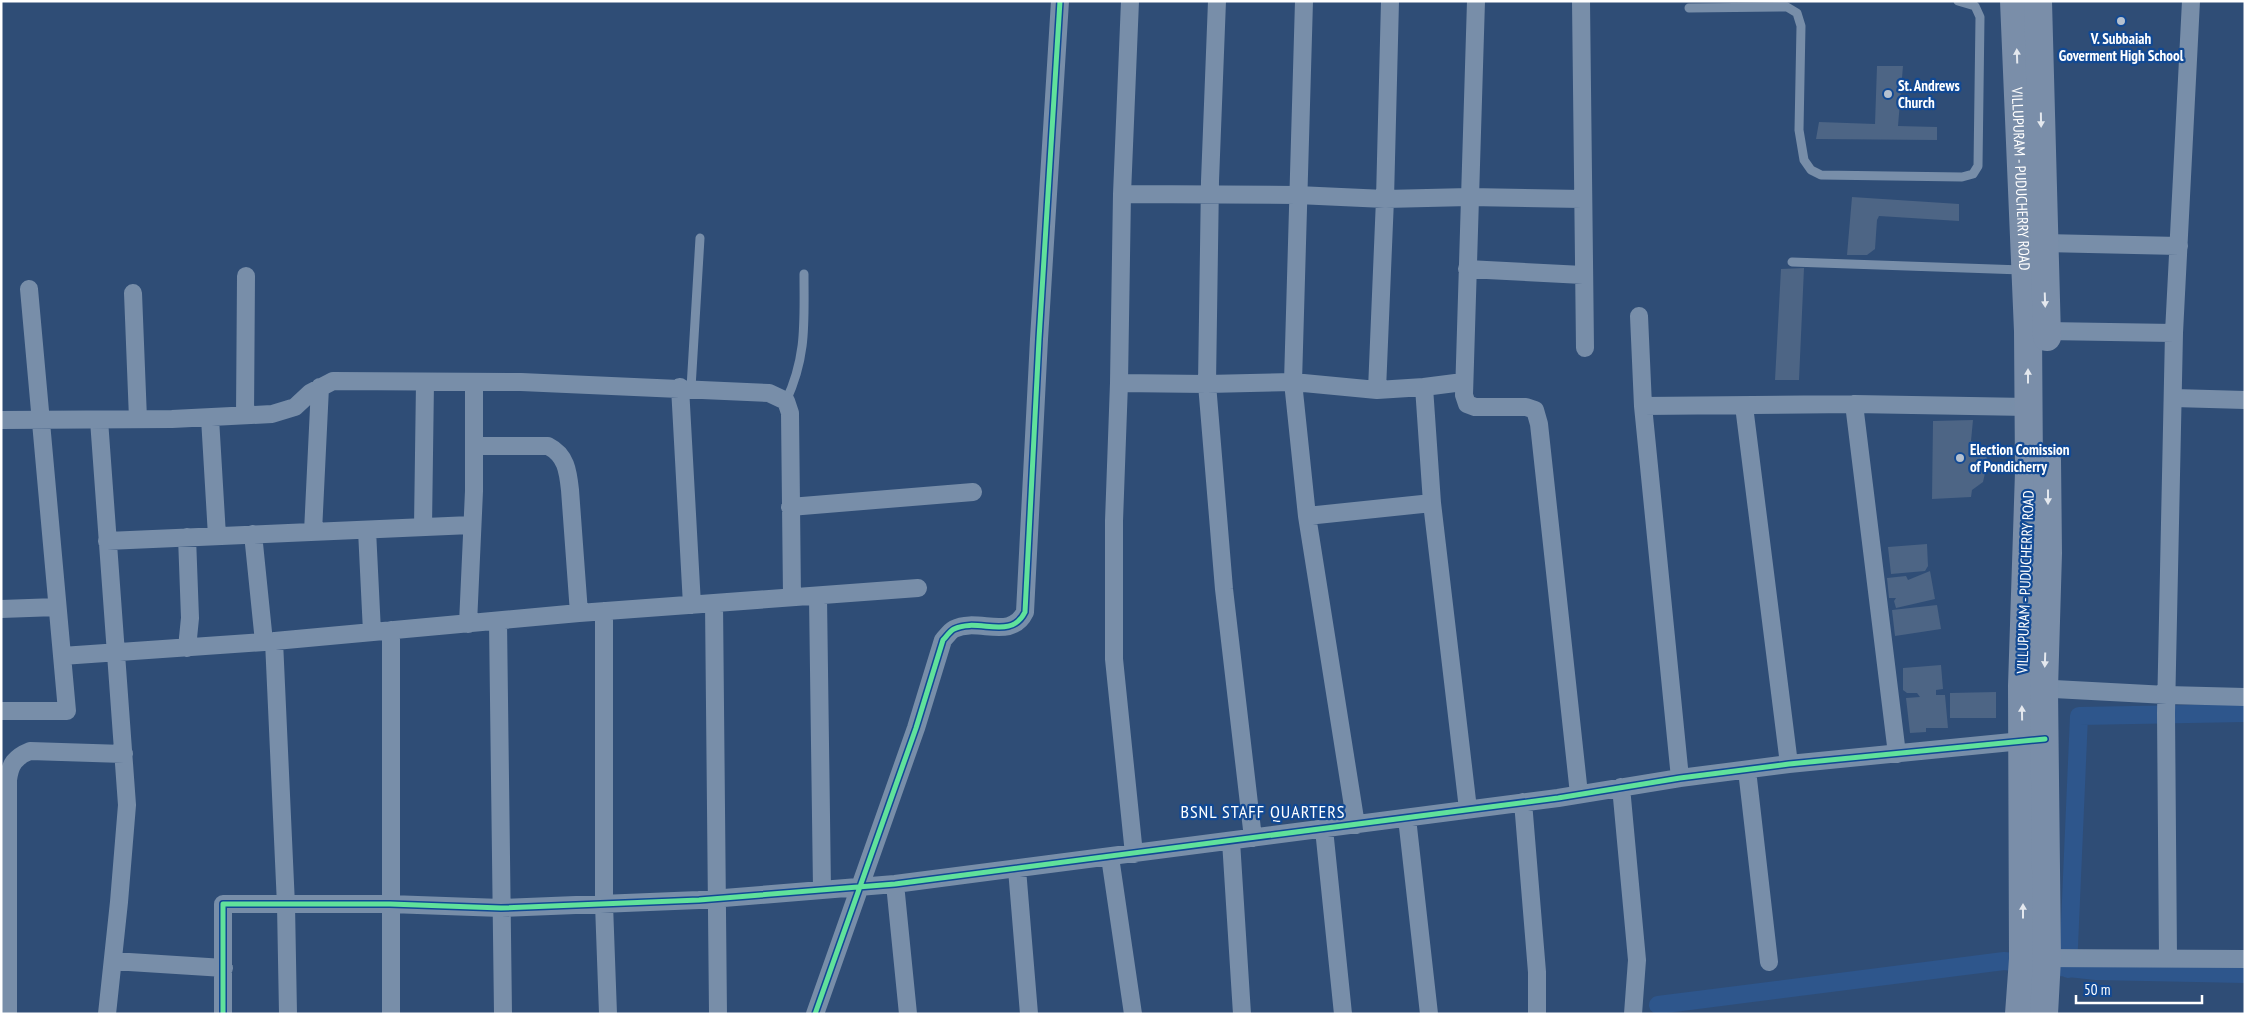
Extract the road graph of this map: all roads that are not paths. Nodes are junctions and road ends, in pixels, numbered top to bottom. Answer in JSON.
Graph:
{"nodes":[{"id":1,"x":1060,"y":1,"type":"edge"},
{"id":2,"x":1130,"y":1,"type":"edge"},
{"id":3,"x":1217,"y":1,"type":"edge"},
{"id":4,"x":1304,"y":1,"type":"edge"},
{"id":5,"x":1390,"y":1,"type":"edge"},
{"id":6,"x":1476,"y":1,"type":"edge"},
{"id":7,"x":1581,"y":1,"type":"edge"},
{"id":8,"x":1958,"y":1,"type":"edge"},
{"id":9,"x":2014,"y":1,"type":"edge"},
{"id":10,"x":2038,"y":1,"type":"edge"},
{"id":11,"x":2191,"y":1,"type":"edge"},
{"id":12,"x":1689,"y":8,"type":"dead end"},
{"id":13,"x":1122,"y":194,"type":"junction"},
{"id":14,"x":1210,"y":194,"type":"junction"},
{"id":15,"x":1297,"y":195,"type":"junction"},
{"id":16,"x":1469,"y":197,"type":"junction"},
{"id":17,"x":1385,"y":199,"type":"junction"},
{"id":18,"x":1582,"y":199,"type":"junction"},
{"id":19,"x":700,"y":238,"type":"dead end"},
{"id":20,"x":2044,"y":243,"type":"junction"},
{"id":21,"x":2179,"y":246,"type":"junction"},
{"id":22,"x":1792,"y":262,"type":"dead end"},
{"id":23,"x":1467,"y":269,"type":"junction"},
{"id":24,"x":2034,"y":270,"type":"junction"},
{"id":25,"x":804,"y":274,"type":"dead end"},
{"id":26,"x":1583,"y":275,"type":"junction"},
{"id":27,"x":246,"y":276,"type":"dead end"},
{"id":28,"x":29,"y":289,"type":"dead end"},
{"id":29,"x":133,"y":293,"type":"dead end"},
{"id":30,"x":1640,"y":316,"type":"dead end"},
{"id":31,"x":2046,"y":330,"type":"junction"},
{"id":32,"x":2174,"y":333,"type":"junction"},
{"id":33,"x":1585,"y":348,"type":"dead end"},
{"id":34,"x":425,"y":382,"type":"junction"},
{"id":35,"x":474,"y":382,"type":"junction"},
{"id":36,"x":1293,"y":382,"type":"junction"},
{"id":37,"x":1463,"y":382,"type":"junction"},
{"id":38,"x":1119,"y":383,"type":"junction"},
{"id":39,"x":1207,"y":384,"type":"junction"},
{"id":40,"x":320,"y":387,"type":"junction"},
{"id":41,"x":1424,"y":387,"type":"junction"},
{"id":42,"x":685,"y":388,"type":"junction"},
{"id":43,"x":1376,"y":390,"type":"junction"},
{"id":44,"x":2174,"y":398,"type":"junction"},
{"id":45,"x":2245,"y":400,"type":"edge"},
{"id":46,"x":786,"y":401,"type":"junction"},
{"id":47,"x":1854,"y":404,"type":"junction"},
{"id":48,"x":1643,"y":406,"type":"junction"},
{"id":49,"x":1744,"y":406,"type":"junction"},
{"id":50,"x":2028,"y":407,"type":"junction"},
{"id":51,"x":245,"y":415,"type":"junction"},
{"id":52,"x":210,"y":418,"type":"junction"},
{"id":53,"x":138,"y":419,"type":"junction"},
{"id":54,"x":1,"y":420,"type":"edge"},
{"id":55,"x":99,"y":420,"type":"junction"},
{"id":56,"x":40,"y":421,"type":"junction"},
{"id":57,"x":474,"y":446,"type":"junction"},
{"id":58,"x":2038,"y":463,"type":"junction"},
{"id":59,"x":973,"y":492,"type":"dead end"},
{"id":60,"x":1432,"y":503,"type":"junction"},
{"id":61,"x":790,"y":507,"type":"junction"},
{"id":62,"x":1307,"y":516,"type":"junction"},
{"id":63,"x":471,"y":525,"type":"junction"},
{"id":64,"x":423,"y":527,"type":"junction"},
{"id":65,"x":367,"y":530,"type":"junction"},
{"id":66,"x":313,"y":532,"type":"junction"},
{"id":67,"x":253,"y":534,"type":"junction"},
{"id":68,"x":217,"y":536,"type":"junction"},
{"id":69,"x":187,"y":537,"type":"junction"},
{"id":70,"x":107,"y":541,"type":"junction"},
{"id":71,"x":918,"y":588,"type":"dead end"},
{"id":72,"x":792,"y":597,"type":"junction"},
{"id":73,"x":818,"y":597,"type":"junction"},
{"id":74,"x":714,"y":603,"type":"junction"},
{"id":75,"x":692,"y":604,"type":"junction"},
{"id":76,"x":57,"y":607,"type":"junction"},
{"id":77,"x":1,"y":610,"type":"edge"},
{"id":78,"x":604,"y":611,"type":"junction"},
{"id":79,"x":580,"y":613,"type":"junction"},
{"id":80,"x":498,"y":621,"type":"junction"},
{"id":81,"x":468,"y":624,"type":"junction"},
{"id":82,"x":391,"y":630,"type":"junction"},
{"id":83,"x":372,"y":632,"type":"junction"},
{"id":84,"x":269,"y":641,"type":"junction"},
{"id":85,"x":187,"y":648,"type":"junction"},
{"id":86,"x":115,"y":654,"type":"junction"},
{"id":87,"x":62,"y":656,"type":"junction"},
{"id":88,"x":2033,"y":688,"type":"junction"},
{"id":89,"x":2167,"y":695,"type":"junction"},
{"id":90,"x":2245,"y":697,"type":"edge"},
{"id":91,"x":1,"y":711,"type":"edge"},
{"id":92,"x":2034,"y":740,"type":"junction"},
{"id":93,"x":124,"y":754,"type":"junction"},
{"id":94,"x":1897,"y":754,"type":"junction"},
{"id":95,"x":1789,"y":764,"type":"junction"},
{"id":96,"x":1747,"y":770,"type":"junction"},
{"id":97,"x":1680,"y":778,"type":"junction"},
{"id":98,"x":1621,"y":787,"type":"junction"},
{"id":99,"x":1579,"y":794,"type":"junction"},
{"id":100,"x":1523,"y":802,"type":"junction"},
{"id":101,"x":1468,"y":809,"type":"junction"},
{"id":102,"x":1407,"y":818,"type":"junction"},
{"id":103,"x":1356,"y":825,"type":"junction"},
{"id":104,"x":1324,"y":828,"type":"junction"},
{"id":105,"x":1253,"y":838,"type":"junction"},
{"id":106,"x":1231,"y":841,"type":"junction"},
{"id":107,"x":1134,"y":854,"type":"junction"},
{"id":108,"x":1110,"y":857,"type":"junction"},
{"id":109,"x":1017,"y":869,"type":"junction"},
{"id":110,"x":895,"y":884,"type":"junction"},
{"id":111,"x":860,"y":887,"type":"junction"},
{"id":112,"x":822,"y":889,"type":"junction"},
{"id":113,"x":717,"y":898,"type":"junction"},
{"id":114,"x":390,"y":904,"type":"junction"},
{"id":115,"x":604,"y":904,"type":"junction"},
{"id":116,"x":286,"y":905,"type":"junction"},
{"id":117,"x":501,"y":908,"type":"junction"},
{"id":118,"x":2168,"y":958,"type":"junction"},
{"id":119,"x":2035,"y":959,"type":"junction"},
{"id":120,"x":2245,"y":959,"type":"edge"},
{"id":121,"x":112,"y":961,"type":"junction"},
{"id":122,"x":1768,"y":962,"type":"dead end"},
{"id":123,"x":224,"y":968,"type":"junction"},
{"id":124,"x":1342,"y":1006,"type":"edge"},
{"id":125,"x":1538,"y":1008,"type":"edge"},
{"id":126,"x":2031,"y":1008,"type":"edge"},
{"id":127,"x":8,"y":1014,"type":"edge"},
{"id":128,"x":107,"y":1014,"type":"edge"},
{"id":129,"x":224,"y":1014,"type":"edge"},
{"id":130,"x":288,"y":1014,"type":"edge"},
{"id":131,"x":391,"y":1014,"type":"edge"},
{"id":132,"x":503,"y":1014,"type":"edge"},
{"id":133,"x":608,"y":1014,"type":"edge"},
{"id":134,"x":718,"y":1014,"type":"edge"},
{"id":135,"x":815,"y":1014,"type":"edge"},
{"id":136,"x":908,"y":1014,"type":"edge"},
{"id":137,"x":1029,"y":1014,"type":"edge"},
{"id":138,"x":1133,"y":1014,"type":"edge"},
{"id":139,"x":1242,"y":1014,"type":"edge"},
{"id":140,"x":1429,"y":1014,"type":"edge"},
{"id":141,"x":1633,"y":1014,"type":"edge"}],
"edges":[{"from":1,"to":111,"type":"street"},
{"from":2,"to":13,"type":"street"},
{"from":3,"to":14,"type":"street"},
{"from":4,"to":15,"type":"street"},
{"from":5,"to":17,"type":"street"},
{"from":6,"to":16,"type":"street"},
{"from":7,"to":18,"type":"street"},
{"from":8,"to":12,"type":"lane"},
{"from":24,"to":9,"type":"highway","name":"VILLUPURAM - PUDUCHERRY ROAD","one_way":true},
{"from":10,"to":20,"type":"highway","name":"VILLUPURAM - PUDUCHERRY ROAD","one_way":true},
{"from":11,"to":21,"type":"street"},
{"from":13,"to":14,"type":"street"},
{"from":13,"to":38,"type":"street"},
{"from":14,"to":15,"type":"street"},
{"from":14,"to":39,"type":"street"},
{"from":15,"to":17,"type":"street"},
{"from":15,"to":36,"type":"street"},
{"from":16,"to":17,"type":"street"},
{"from":16,"to":18,"type":"street"},
{"from":16,"to":23,"type":"street"},
{"from":17,"to":43,"type":"street"},
{"from":18,"to":26,"type":"street"},
{"from":19,"to":42,"type":"lane"},
{"from":20,"to":21,"type":"street"},
{"from":20,"to":24,"type":"highway","name":"VILLUPURAM - PUDUCHERRY ROAD"},
{"from":21,"to":32,"type":"street"},
{"from":22,"to":24,"type":"lane"},
{"from":23,"to":26,"type":"street"},
{"from":23,"to":37,"type":"street"},
{"from":24,"to":31,"type":"highway","name":"VILLUPURAM - PUDUCHERRY ROAD","one_way":true},
{"from":50,"to":24,"type":"highway","name":"VILLUPURAM - PUDUCHERRY ROAD","one_way":true},
{"from":25,"to":46,"type":"lane"},
{"from":26,"to":33,"type":"street"},
{"from":27,"to":51,"type":"street"},
{"from":28,"to":56,"type":"street"},
{"from":29,"to":53,"type":"street"},
{"from":30,"to":48,"type":"street"},
{"from":31,"to":32,"type":"street"},
{"from":31,"to":58,"type":"highway","name":"VILLUPURAM - PUDUCHERRY ROAD"},
{"from":32,"to":44,"type":"street"},
{"from":34,"to":35,"type":"street"},
{"from":34,"to":40,"type":"street"},
{"from":34,"to":64,"type":"street"},
{"from":35,"to":42,"type":"street"},
{"from":35,"to":57,"type":"street"},
{"from":36,"to":39,"type":"street"},
{"from":36,"to":43,"type":"street"},
{"from":36,"to":62,"type":"street"},
{"from":37,"to":41,"type":"street"},
{"from":37,"to":99,"type":"street"},
{"from":38,"to":39,"type":"street"},
{"from":38,"to":107,"type":"street"},
{"from":39,"to":105,"type":"street"},
{"from":40,"to":51,"type":"street"},
{"from":40,"to":66,"type":"street"},
{"from":41,"to":43,"type":"street"},
{"from":41,"to":60,"type":"street"},
{"from":42,"to":46,"type":"street"},
{"from":42,"to":75,"type":"street"},
{"from":44,"to":45,"type":"street"},
{"from":44,"to":89,"type":"street"},
{"from":46,"to":61,"type":"street"},
{"from":47,"to":49,"type":"street"},
{"from":47,"to":50,"type":"street"},
{"from":47,"to":94,"type":"street"},
{"from":48,"to":49,"type":"street"},
{"from":48,"to":97,"type":"street"},
{"from":49,"to":95,"type":"street"},
{"from":50,"to":58,"type":"highway","name":"VILLUPURAM - PUDUCHERRY ROAD"},
{"from":51,"to":52,"type":"street"},
{"from":52,"to":53,"type":"street"},
{"from":52,"to":68,"type":"street"},
{"from":53,"to":55,"type":"street"},
{"from":54,"to":56,"type":"street"},
{"from":55,"to":56,"type":"street"},
{"from":55,"to":70,"type":"street"},
{"from":56,"to":76,"type":"street"},
{"from":57,"to":63,"type":"street"},
{"from":57,"to":79,"type":"street"},
{"from":58,"to":88,"type":"highway","name":"VILLUPURAM - PUDUCHERRY ROAD"},
{"from":59,"to":61,"type":"street"},
{"from":60,"to":62,"type":"street"},
{"from":60,"to":101,"type":"street"},
{"from":61,"to":72,"type":"street"},
{"from":62,"to":103,"type":"street"},
{"from":63,"to":64,"type":"street"},
{"from":63,"to":81,"type":"street"},
{"from":64,"to":65,"type":"street"},
{"from":65,"to":66,"type":"street"},
{"from":65,"to":83,"type":"street"},
{"from":66,"to":67,"type":"street"},
{"from":67,"to":68,"type":"street"},
{"from":67,"to":84,"type":"street"},
{"from":68,"to":69,"type":"street"},
{"from":69,"to":70,"type":"street"},
{"from":69,"to":85,"type":"street"},
{"from":70,"to":86,"type":"street"},
{"from":71,"to":73,"type":"street"},
{"from":72,"to":73,"type":"street"},
{"from":72,"to":74,"type":"street"},
{"from":73,"to":112,"type":"street"},
{"from":74,"to":75,"type":"street"},
{"from":74,"to":113,"type":"street"},
{"from":75,"to":78,"type":"street"},
{"from":76,"to":77,"type":"street"},
{"from":76,"to":87,"type":"street"},
{"from":78,"to":79,"type":"street"},
{"from":78,"to":115,"type":"street"},
{"from":79,"to":80,"type":"street"},
{"from":80,"to":81,"type":"street"},
{"from":80,"to":117,"type":"street"},
{"from":81,"to":82,"type":"street"},
{"from":82,"to":83,"type":"street"},
{"from":82,"to":114,"type":"street"},
{"from":83,"to":84,"type":"street"},
{"from":84,"to":85,"type":"street"},
{"from":84,"to":116,"type":"street"},
{"from":85,"to":86,"type":"street"},
{"from":86,"to":87,"type":"street"},
{"from":86,"to":93,"type":"street"},
{"from":87,"to":91,"type":"street"},
{"from":88,"to":89,"type":"street"},
{"from":88,"to":92,"type":"highway","name":"VILLUPURAM - PUDUCHERRY ROAD"},
{"from":89,"to":90,"type":"street"},
{"from":89,"to":118,"type":"street"},
{"from":92,"to":94,"type":"street"},
{"from":92,"to":119,"type":"highway","name":"VILLUPURAM - PUDUCHERRY ROAD"},
{"from":93,"to":121,"type":"street"},
{"from":93,"to":127,"type":"street"},
{"from":94,"to":95,"type":"street"},
{"from":95,"to":96,"type":"street"},
{"from":96,"to":97,"type":"street"},
{"from":96,"to":122,"type":"street"},
{"from":97,"to":98,"type":"street"},
{"from":98,"to":99,"type":"street"},
{"from":98,"to":141,"type":"street"},
{"from":99,"to":100,"type":"street"},
{"from":100,"to":101,"type":"street"},
{"from":100,"to":125,"type":"street"},
{"from":101,"to":102,"type":"street"},
{"from":102,"to":103,"type":"street"},
{"from":102,"to":140,"type":"street"},
{"from":103,"to":104,"type":"street"},
{"from":104,"to":105,"type":"street"},
{"from":104,"to":124,"type":"street"},
{"from":105,"to":106,"type":"street"},
{"from":106,"to":107,"type":"street"},
{"from":106,"to":139,"type":"street"},
{"from":107,"to":108,"type":"street"},
{"from":108,"to":109,"type":"street"},
{"from":108,"to":138,"type":"street"},
{"from":109,"to":110,"type":"street"},
{"from":109,"to":137,"type":"street"},
{"from":110,"to":111,"type":"street"},
{"from":110,"to":136,"type":"street"},
{"from":111,"to":112,"type":"street"},
{"from":111,"to":135,"type":"street"},
{"from":112,"to":113,"type":"street"},
{"from":113,"to":115,"type":"street"},
{"from":113,"to":134,"type":"street"},
{"from":114,"to":116,"type":"street"},
{"from":114,"to":117,"type":"street"},
{"from":114,"to":131,"type":"street"},
{"from":115,"to":117,"type":"street"},
{"from":115,"to":133,"type":"street"},
{"from":116,"to":123,"type":"street"},
{"from":116,"to":130,"type":"street"},
{"from":117,"to":132,"type":"street"},
{"from":118,"to":119,"type":"street"},
{"from":118,"to":120,"type":"street"},
{"from":119,"to":126,"type":"highway","name":"VILLUPURAM - PUDUCHERRY ROAD"},
{"from":121,"to":123,"type":"street"},
{"from":121,"to":128,"type":"street"},
{"from":123,"to":129,"type":"street"}]}
